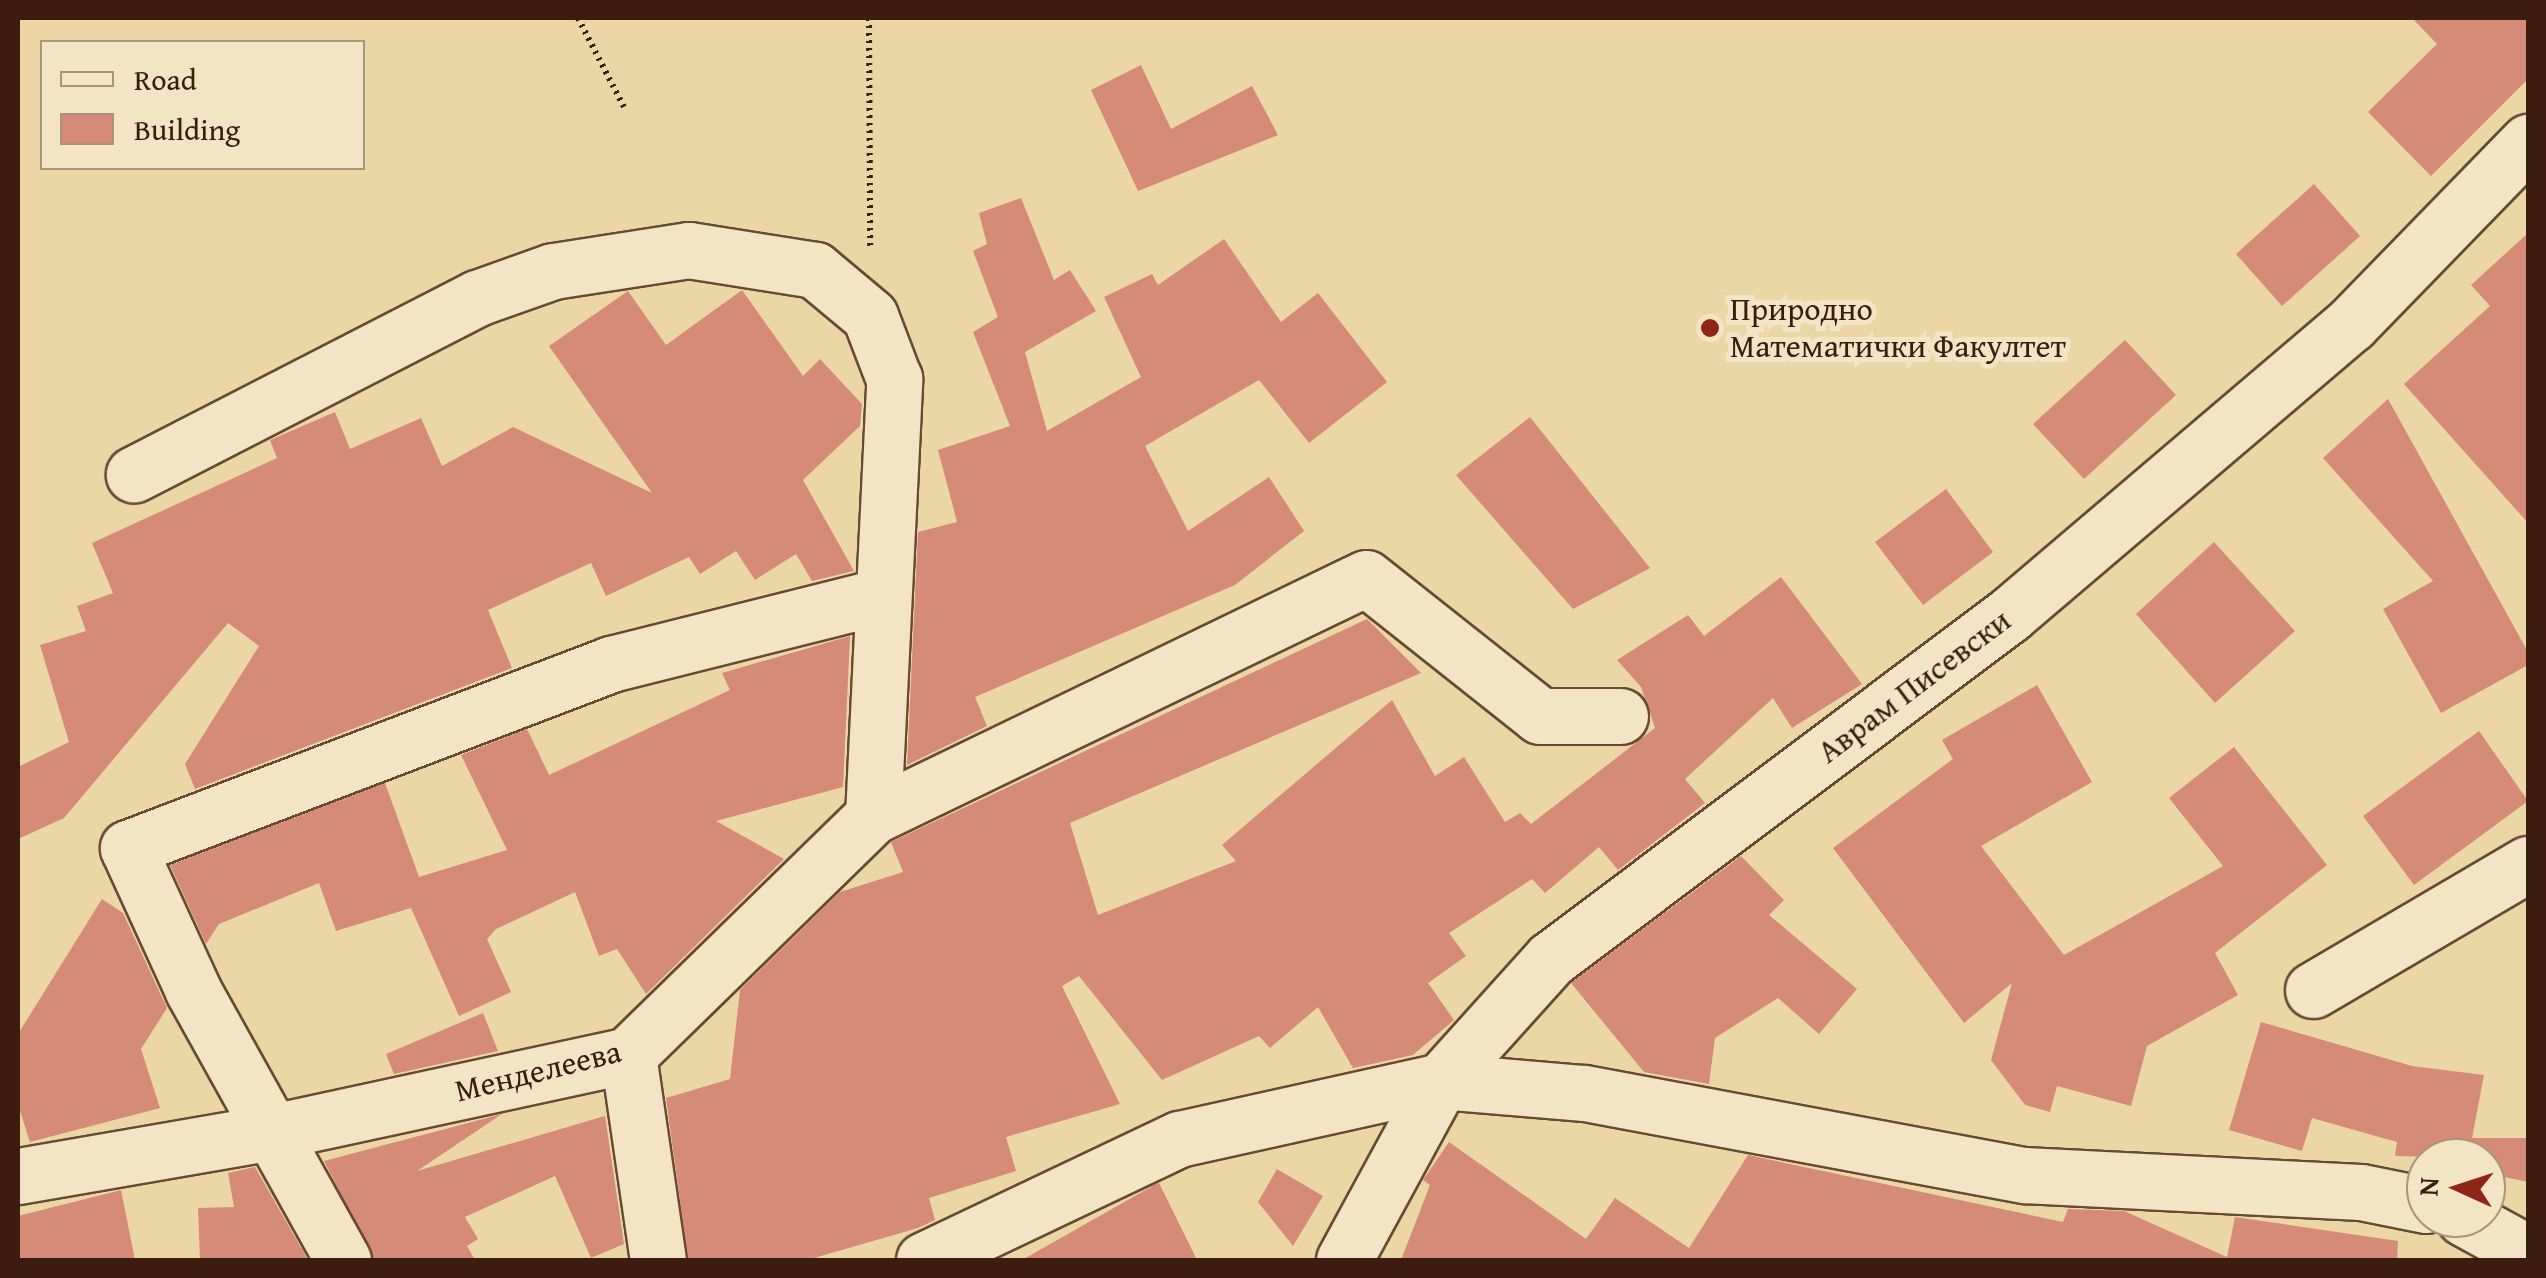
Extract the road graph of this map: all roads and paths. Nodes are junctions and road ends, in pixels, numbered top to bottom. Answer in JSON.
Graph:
{"nodes":[{"id":1,"x":578,"y":18,"type":"edge"},
{"id":2,"x":869,"y":18,"type":"edge"},
{"id":3,"x":624,"y":107,"type":"dead end"},
{"id":4,"x":2528,"y":142,"type":"edge"},
{"id":5,"x":870,"y":316,"type":"junction"},
{"id":6,"x":134,"y":474,"type":"dead end"},
{"id":7,"x":882,"y":596,"type":"junction"},
{"id":8,"x":1620,"y":716,"type":"dead end"},
{"id":9,"x":873,"y":816,"type":"junction"},
{"id":10,"x":2528,"y":864,"type":"edge"},
{"id":11,"x":2313,"y":990,"type":"dead end"},
{"id":12,"x":628,"y":1055,"type":"junction"},
{"id":13,"x":1441,"y":1082,"type":"junction"},
{"id":14,"x":272,"y":1132,"type":"junction"},
{"id":15,"x":18,"y":1176,"type":"edge"},
{"id":16,"x":2406,"y":1201,"type":"edge"},
{"id":17,"x":2502,"y":1238,"type":"edge"},
{"id":18,"x":2528,"y":1252,"type":"edge"},
{"id":19,"x":343,"y":1260,"type":"edge"},
{"id":20,"x":658,"y":1260,"type":"edge"},
{"id":21,"x":924,"y":1260,"type":"edge"},
{"id":22,"x":1344,"y":1260,"type":"edge"}],
"edges":[{"from":1,"to":3,"type":"path"},
{"from":2,"to":5,"type":"path"},
{"from":4,"to":13,"type":"street","name":"Аврам Писевски"},
{"from":5,"to":6,"type":"street"},
{"from":5,"to":7,"type":"street"},
{"from":7,"to":9,"type":"street"},
{"from":7,"to":14,"type":"street"},
{"from":8,"to":9,"type":"street","name":"Менделеева"},
{"from":9,"to":12,"type":"street","name":"Менделеева"},
{"from":10,"to":11,"type":"street"},
{"from":12,"to":14,"type":"street","name":"Менделеева"},
{"from":12,"to":20,"type":"street"},
{"from":13,"to":16,"type":"street"},
{"from":13,"to":21,"type":"street"},
{"from":13,"to":22,"type":"street","name":"Аврам Писевски"},
{"from":14,"to":15,"type":"street","name":"Менделеева"},
{"from":14,"to":19,"type":"street"},
{"from":17,"to":18,"type":"street"}]}
